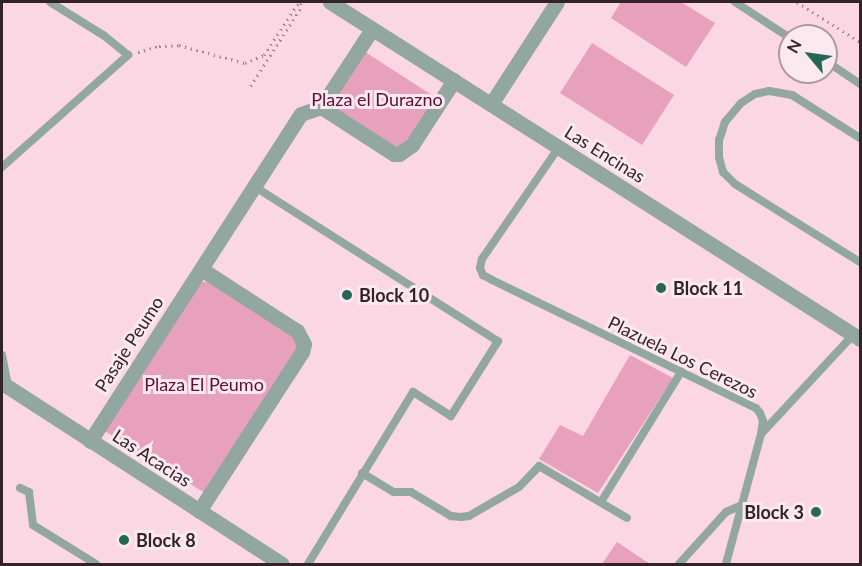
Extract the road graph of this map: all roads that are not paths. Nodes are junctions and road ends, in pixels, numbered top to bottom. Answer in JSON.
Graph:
{"nodes":[{"id":1,"x":50,"y":2,"type":"edge"},
{"id":2,"x":330,"y":2,"type":"edge"},
{"id":3,"x":557,"y":2,"type":"edge"},
{"id":4,"x":735,"y":2,"type":"edge"},
{"id":5,"x":372,"y":28,"type":"junction"},
{"id":6,"x":778,"y":30,"type":"edge"},
{"id":7,"x":838,"y":70,"type":"edge"},
{"id":8,"x":454,"y":80,"type":"junction"},
{"id":9,"x":861,"y":84,"type":"edge"},
{"id":10,"x":491,"y":104,"type":"junction"},
{"id":11,"x":321,"y":107,"type":"junction"},
{"id":12,"x":861,"y":138,"type":"edge"},
{"id":13,"x":559,"y":147,"type":"junction"},
{"id":14,"x":2,"y":167,"type":"edge"},
{"id":15,"x":255,"y":187,"type":"junction"},
{"id":16,"x":861,"y":262,"type":"edge"},
{"id":17,"x":201,"y":270,"type":"junction"},
{"id":18,"x":857,"y":337,"type":"edge"},
{"id":19,"x":2,"y":355,"type":"edge"},
{"id":20,"x":681,"y":372,"type":"junction"},
{"id":21,"x":5,"y":386,"type":"edge"},
{"id":22,"x":761,"y":434,"type":"junction"},
{"id":23,"x":90,"y":441,"type":"junction"},
{"id":24,"x":362,"y":473,"type":"junction"},
{"id":25,"x":20,"y":488,"type":"dead end"},
{"id":26,"x":601,"y":502,"type":"junction"},
{"id":27,"x":742,"y":505,"type":"junction"},
{"id":28,"x":199,"y":511,"type":"junction"},
{"id":29,"x":627,"y":518,"type":"dead end"},
{"id":30,"x":96,"y":564,"type":"edge"},
{"id":31,"x":282,"y":564,"type":"edge"},
{"id":32,"x":308,"y":564,"type":"edge"},
{"id":33,"x":679,"y":564,"type":"edge"},
{"id":34,"x":726,"y":564,"type":"edge"}],
"edges":[{"from":1,"to":14,"type":"lane"},
{"from":2,"to":5,"type":"street","name":"Las Encinas"},
{"from":3,"to":10,"type":"street"},
{"from":4,"to":6,"type":"lane"},
{"from":5,"to":8,"type":"street","name":"Las Encinas"},
{"from":5,"to":11,"type":"street"},
{"from":7,"to":9,"type":"lane"},
{"from":8,"to":10,"type":"street","name":"Las Encinas"},
{"from":8,"to":11,"type":"street"},
{"from":10,"to":13,"type":"street","name":"Las Encinas"},
{"from":11,"to":15,"type":"street","name":"Pasaje Peumo"},
{"from":12,"to":16,"type":"lane"},
{"from":13,"to":18,"type":"street","name":"Las Encinas"},
{"from":13,"to":20,"type":"lane","name":"Plazuela Los Cerezos"},
{"from":15,"to":17,"type":"street","name":"Pasaje Peumo"},
{"from":15,"to":24,"type":"lane"},
{"from":17,"to":23,"type":"street","name":"Pasaje Peumo"},
{"from":17,"to":28,"type":"street"},
{"from":18,"to":22,"type":"lane"},
{"from":19,"to":21,"type":"lane"},
{"from":20,"to":22,"type":"lane","name":"Plazuela Los Cerezos"},
{"from":20,"to":26,"type":"lane"},
{"from":21,"to":23,"type":"street","name":"Las Acacias"},
{"from":22,"to":27,"type":"lane","name":"Plazuela Los Cerezos"},
{"from":23,"to":28,"type":"street","name":"Las Acacias"},
{"from":24,"to":26,"type":"lane"},
{"from":24,"to":32,"type":"lane"},
{"from":25,"to":30,"type":"lane"},
{"from":26,"to":29,"type":"lane"},
{"from":27,"to":33,"type":"lane"},
{"from":27,"to":34,"type":"lane","name":"Plazuela Los Cerezos"},
{"from":28,"to":31,"type":"street","name":"Las Acacias"}]}
